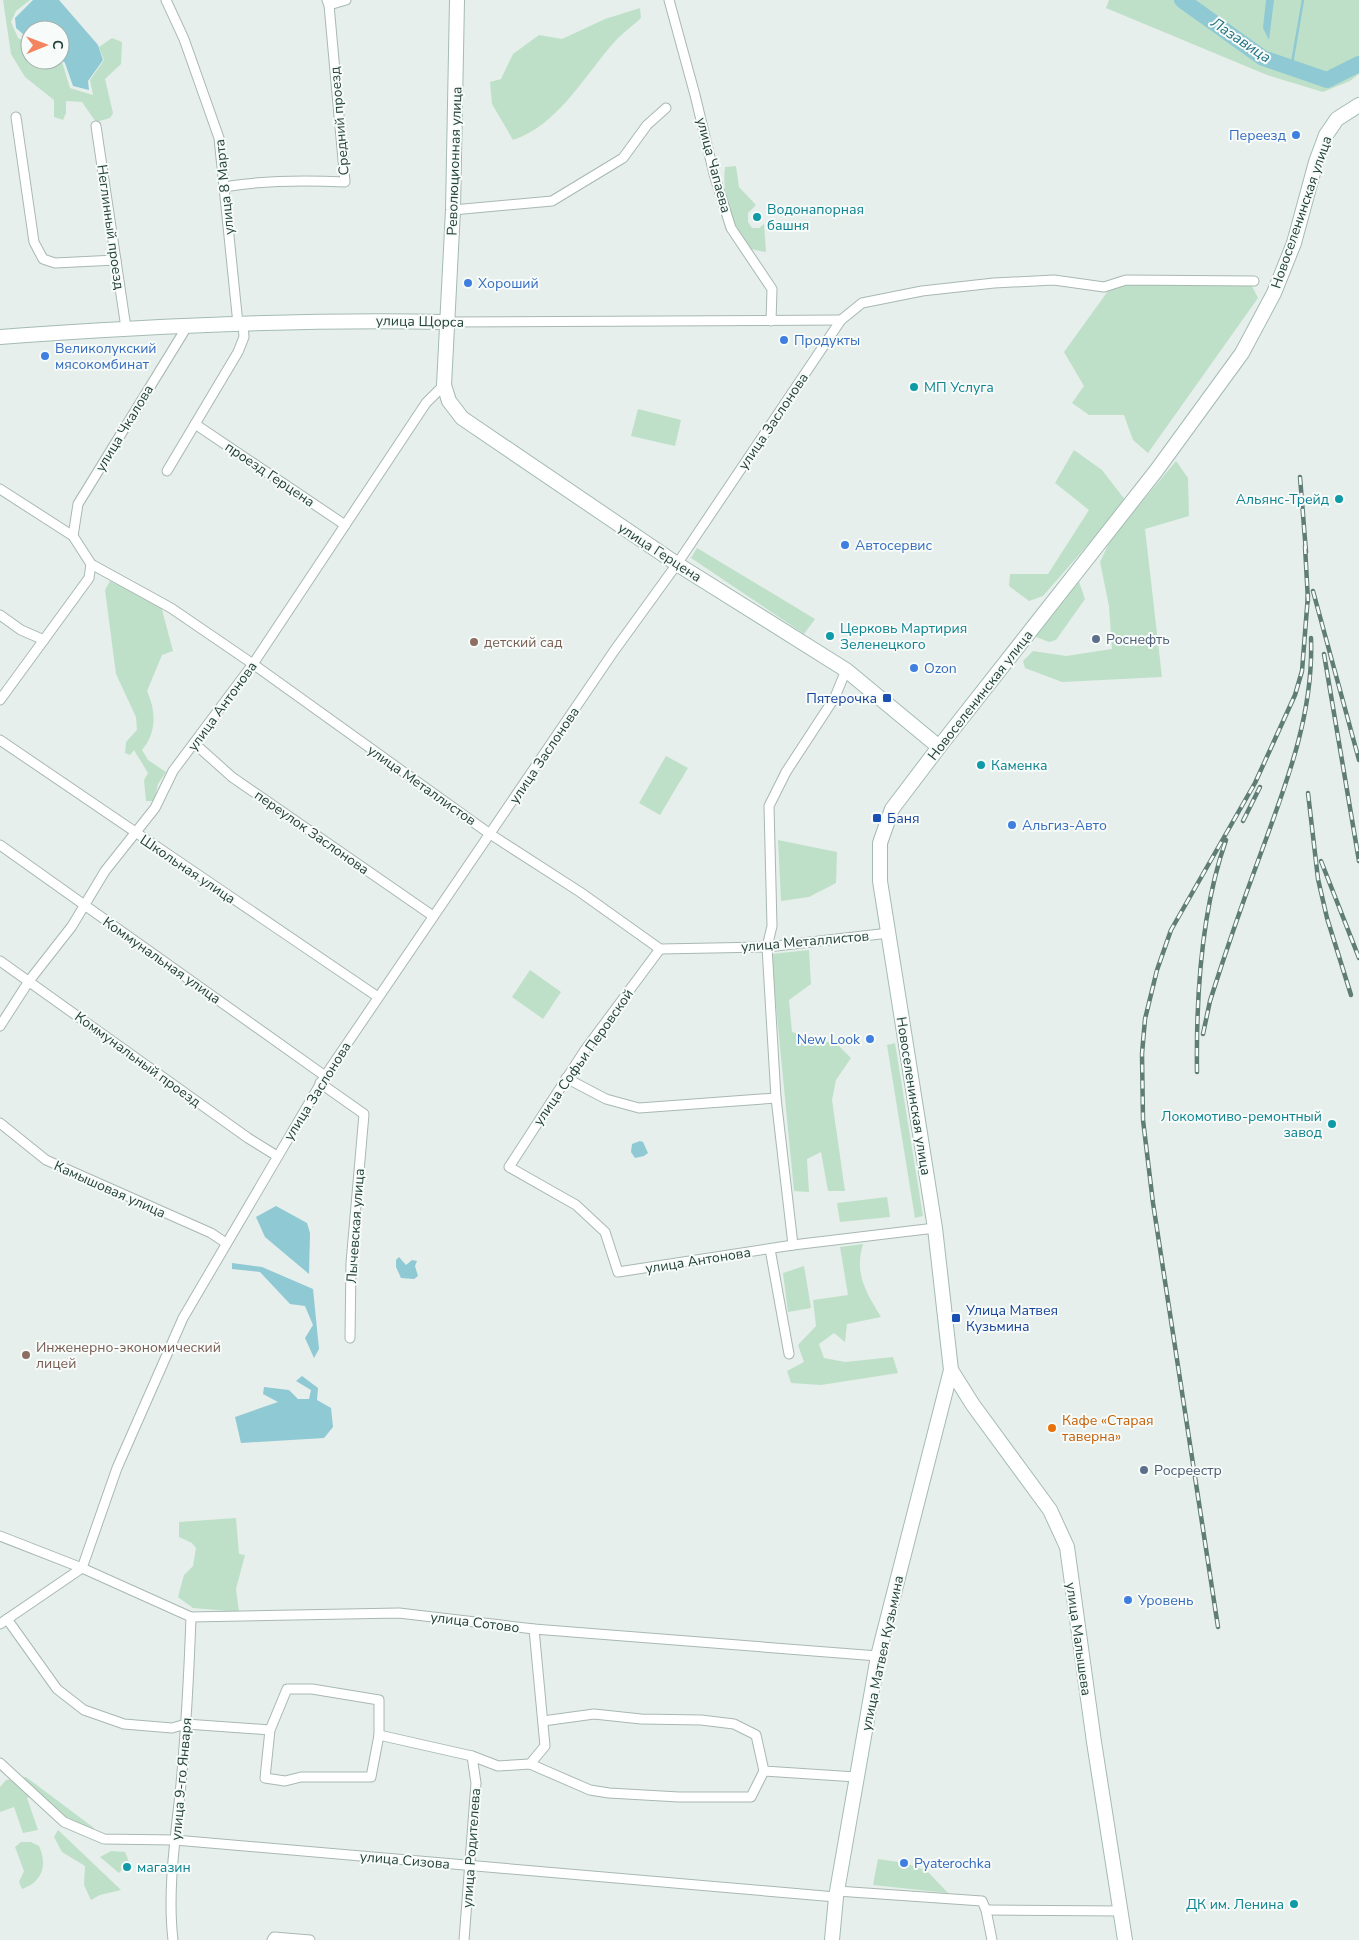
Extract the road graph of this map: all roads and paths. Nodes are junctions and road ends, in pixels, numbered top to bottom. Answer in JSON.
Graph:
{"nodes":[{"id":1,"x":166,"y":0,"type":"edge"},
{"id":2,"x":346,"y":0,"type":"edge"},
{"id":3,"x":456,"y":0,"type":"edge"},
{"id":4,"x":669,"y":0,"type":"edge"},
{"id":5,"x":328,"y":3,"type":"edge"},
{"id":6,"x":1359,"y":105,"type":"edge"},
{"id":7,"x":666,"y":108,"type":"dead end"},
{"id":8,"x":16,"y":117,"type":"dead end"},
{"id":9,"x":96,"y":126,"type":"dead end"},
{"id":10,"x":224,"y":188,"type":"junction"},
{"id":11,"x":454,"y":210,"type":"junction"},
{"id":12,"x":116,"y":260,"type":"junction"},
{"id":13,"x":1254,"y":280,"type":"dead end"},
{"id":14,"x":1104,"y":287,"type":"joint"},
{"id":15,"x":841,"y":320,"type":"junction"},
{"id":16,"x":771,"y":321,"type":"junction"},
{"id":17,"x":446,"y":322,"type":"junction"},
{"id":18,"x":241,"y":324,"type":"junction"},
{"id":19,"x":188,"y":325,"type":"junction"},
{"id":20,"x":126,"y":328,"type":"junction"},
{"id":21,"x":0,"y":337,"type":"edge"},
{"id":22,"x":444,"y":385,"type":"junction"},
{"id":23,"x":195,"y":424,"type":"junction"},
{"id":24,"x":167,"y":471,"type":"dead end"},
{"id":25,"x":0,"y":489,"type":"edge"},
{"id":26,"x":345,"y":525,"type":"junction"},
{"id":27,"x":73,"y":536,"type":"junction"},
{"id":28,"x":91,"y":564,"type":"junction"},
{"id":29,"x":677,"y":564,"type":"junction"},
{"id":30,"x":0,"y":615,"type":"edge"},
{"id":31,"x":44,"y":640,"type":"junction"},
{"id":32,"x":253,"y":664,"type":"junction"},
{"id":33,"x":846,"y":670,"type":"junction"},
{"id":34,"x":0,"y":700,"type":"edge"},
{"id":35,"x":0,"y":740,"type":"edge"},
{"id":36,"x":194,"y":743,"type":"junction"},
{"id":37,"x":939,"y":747,"type":"junction"},
{"id":38,"x":135,"y":834,"type":"junction"},
{"id":39,"x":490,"y":834,"type":"junction"},
{"id":40,"x":0,"y":845,"type":"edge"},
{"id":41,"x":84,"y":904,"type":"junction"},
{"id":42,"x":433,"y":916,"type":"junction"},
{"id":43,"x":889,"y":933,"type":"junction"},
{"id":44,"x":767,"y":947,"type":"junction"},
{"id":45,"x":660,"y":948,"type":"junction"},
{"id":46,"x":0,"y":961,"type":"edge"},
{"id":47,"x":29,"y":981,"type":"junction"},
{"id":48,"x":378,"y":997,"type":"junction"},
{"id":49,"x":0,"y":1026,"type":"edge"},
{"id":50,"x":566,"y":1078,"type":"junction"},
{"id":51,"x":322,"y":1079,"type":"junction"},
{"id":52,"x":776,"y":1098,"type":"junction"},
{"id":53,"x":364,"y":1114,"type":"joint"},
{"id":54,"x":0,"y":1123,"type":"edge"},
{"id":55,"x":277,"y":1156,"type":"junction"},
{"id":56,"x":509,"y":1167,"type":"joint"},
{"id":57,"x":935,"y":1228,"type":"junction"},
{"id":58,"x":226,"y":1243,"type":"junction"},
{"id":59,"x":793,"y":1245,"type":"junction"},
{"id":60,"x":770,"y":1249,"type":"junction"},
{"id":61,"x":350,"y":1338,"type":"dead end"},
{"id":62,"x":789,"y":1354,"type":"dead end"},
{"id":63,"x":951,"y":1370,"type":"junction"},
{"id":64,"x":0,"y":1536,"type":"edge"},
{"id":65,"x":82,"y":1568,"type":"junction"},
{"id":66,"x":191,"y":1617,"type":"junction"},
{"id":67,"x":3,"y":1621,"type":"edge"},
{"id":68,"x":534,"y":1629,"type":"junction"},
{"id":69,"x":878,"y":1656,"type":"junction"},
{"id":70,"x":543,"y":1721,"type":"junction"},
{"id":71,"x":186,"y":1724,"type":"junction"},
{"id":72,"x":270,"y":1730,"type":"junction"},
{"id":73,"x":379,"y":1735,"type":"junction"},
{"id":74,"x":472,"y":1756,"type":"junction"},
{"id":75,"x":0,"y":1764,"type":"edge"},
{"id":76,"x":530,"y":1764,"type":"junction"},
{"id":77,"x":764,"y":1771,"type":"junction"},
{"id":78,"x":856,"y":1776,"type":"junction"},
{"id":79,"x":175,"y":1840,"type":"junction"},
{"id":80,"x":470,"y":1866,"type":"junction"},
{"id":81,"x":836,"y":1894,"type":"junction"},
{"id":82,"x":986,"y":1910,"type":"junction"},
{"id":83,"x":1120,"y":1911,"type":"junction"},
{"id":84,"x":173,"y":1940,"type":"edge"},
{"id":85,"x":272,"y":1940,"type":"edge"},
{"id":86,"x":310,"y":1940,"type":"edge"},
{"id":87,"x":464,"y":1940,"type":"edge"},
{"id":88,"x":832,"y":1940,"type":"edge"},
{"id":89,"x":992,"y":1940,"type":"edge"},
{"id":90,"x":1125,"y":1940,"type":"edge"}],
"edges":[{"from":1,"to":10,"type":"street","name":"улица 8 Марта"},
{"from":2,"to":5,"type":"street"},
{"from":3,"to":11,"type":"main road","name":"Революционная улица"},
{"from":4,"to":16,"type":"street","name":"улица Чапаева"},
{"from":5,"to":10,"type":"street","name":"Средний проезд"},
{"from":6,"to":37,"type":"main road","name":"Новоселенинская улица"},
{"from":7,"to":11,"type":"street"},
{"from":8,"to":12,"type":"street"},
{"from":9,"to":12,"type":"street","name":"Неглинный проезд"},
{"from":10,"to":18,"type":"street","name":"улица 8 Марта"},
{"from":11,"to":17,"type":"main road","name":"Революционная улица"},
{"from":12,"to":20,"type":"street","name":"Неглинный проезд"},
{"from":13,"to":14,"type":"street","name":"Новоселенинская улица"},
{"from":14,"to":15,"type":"street","name":"улица Заслонова"},
{"from":15,"to":16,"type":"street","name":"улица Щорса"},
{"from":15,"to":29,"type":"street","name":"улица Заслонова"},
{"from":16,"to":17,"type":"street","name":"улица Щорса"},
{"from":17,"to":18,"type":"main road","name":"улица Щорса"},
{"from":17,"to":22,"type":"main road","name":"улица Герцена"},
{"from":18,"to":19,"type":"main road","name":"улица Щорса"},
{"from":18,"to":23,"type":"street"},
{"from":19,"to":20,"type":"main road","name":"улица Щорса"},
{"from":19,"to":27,"type":"street","name":"улица Чкалова"},
{"from":20,"to":21,"type":"main road","name":"улица Щорса"},
{"from":22,"to":26,"type":"street","name":"улица Антонова"},
{"from":22,"to":29,"type":"main road","name":"улица Герцена"},
{"from":23,"to":24,"type":"street"},
{"from":23,"to":26,"type":"street","name":"проезд Герцена"},
{"from":25,"to":27,"type":"street","name":"улица Металлистов"},
{"from":26,"to":32,"type":"street","name":"улица Антонова"},
{"from":27,"to":28,"type":"street","name":"улица Металлистов"},
{"from":28,"to":31,"type":"street"},
{"from":28,"to":32,"type":"street","name":"улица Металлистов"},
{"from":29,"to":33,"type":"main road","name":"улица Герцена"},
{"from":29,"to":39,"type":"street","name":"улица Заслонова"},
{"from":30,"to":31,"type":"street"},
{"from":31,"to":34,"type":"street"},
{"from":32,"to":36,"type":"street","name":"улица Антонова"},
{"from":32,"to":39,"type":"street","name":"улица Металлистов"},
{"from":33,"to":37,"type":"main road","name":"улица Герцена"},
{"from":33,"to":44,"type":"street"},
{"from":35,"to":38,"type":"street","name":"Школьная улица"},
{"from":36,"to":38,"type":"street","name":"улица Антонова"},
{"from":36,"to":42,"type":"street","name":"переулок Заслонова"},
{"from":37,"to":43,"type":"main road","name":"Новоселенинская улица"},
{"from":38,"to":41,"type":"street","name":"улица Антонова"},
{"from":38,"to":48,"type":"street","name":"Школьная улица"},
{"from":39,"to":42,"type":"street","name":"улица Заслонова"},
{"from":39,"to":45,"type":"street","name":"улица Металлистов"},
{"from":40,"to":41,"type":"street","name":"Коммунальная улица"},
{"from":41,"to":47,"type":"street","name":"улица Антонова"},
{"from":41,"to":51,"type":"street","name":"Коммунальная улица"},
{"from":42,"to":48,"type":"street","name":"улица Заслонова"},
{"from":43,"to":44,"type":"street","name":"улица Металлистов"},
{"from":43,"to":57,"type":"main road","name":"Новоселенинская улица"},
{"from":44,"to":45,"type":"street","name":"улица Металлистов"},
{"from":44,"to":52,"type":"street"},
{"from":45,"to":50,"type":"street","name":"улица Софьи Перовской"},
{"from":46,"to":47,"type":"street","name":"Коммунальный проезд"},
{"from":47,"to":49,"type":"street","name":"улица Антонова"},
{"from":47,"to":55,"type":"street","name":"Коммунальный проезд"},
{"from":48,"to":51,"type":"street","name":"улица Заслонова"},
{"from":50,"to":52,"type":"street"},
{"from":50,"to":56,"type":"street","name":"улица Софьи Перовской"},
{"from":51,"to":53,"type":"street","name":"Коммунальная улица"},
{"from":51,"to":55,"type":"street","name":"улица Заслонова"},
{"from":52,"to":59,"type":"street"},
{"from":53,"to":61,"type":"street","name":"Лычевская улица"},
{"from":54,"to":58,"type":"street","name":"Камышовая улица"},
{"from":55,"to":58,"type":"street","name":"улица Заслонова"},
{"from":56,"to":60,"type":"street","name":"улица Антонова"},
{"from":57,"to":59,"type":"street","name":"улица Антонова"},
{"from":57,"to":63,"type":"main road","name":"Новоселенинская улица"},
{"from":58,"to":65,"type":"street","name":"улица Заслонова"},
{"from":59,"to":60,"type":"street","name":"улица Антонова"},
{"from":60,"to":62,"type":"street"},
{"from":63,"to":69,"type":"main road","name":"улица Матвея Кузьмина"},
{"from":63,"to":83,"type":"main road","name":"улица Малышева"},
{"from":64,"to":65,"type":"street","name":"улица Сотово"},
{"from":65,"to":66,"type":"street","name":"улица Сотово"},
{"from":65,"to":67,"type":"street"},
{"from":66,"to":68,"type":"street","name":"улица Сотово"},
{"from":66,"to":71,"type":"street","name":"улица 9-го Января"},
{"from":67,"to":71,"type":"street"},
{"from":68,"to":69,"type":"street","name":"улица Сотово"},
{"from":68,"to":70,"type":"street"},
{"from":69,"to":78,"type":"main road","name":"улица Матвея Кузьмина"},
{"from":70,"to":76,"type":"street"},
{"from":70,"to":77,"type":"street"},
{"from":71,"to":72,"type":"street"},
{"from":71,"to":79,"type":"street","name":"улица 9-го Января"},
{"from":72,"to":73,"type":"street"},
{"from":72,"to":73,"type":"street"},
{"from":73,"to":74,"type":"street"},
{"from":74,"to":76,"type":"street"},
{"from":74,"to":80,"type":"street","name":"улица Родителева"},
{"from":75,"to":79,"type":"street","name":"улица Сизова"},
{"from":76,"to":77,"type":"street"},
{"from":77,"to":78,"type":"street"},
{"from":78,"to":81,"type":"main road","name":"улица Матвея Кузьмина"},
{"from":79,"to":80,"type":"street","name":"улица Сизова"},
{"from":79,"to":84,"type":"street","name":"улица 9-го Января"},
{"from":80,"to":81,"type":"street","name":"улица Сизова"},
{"from":80,"to":87,"type":"street","name":"улица Родителева"},
{"from":81,"to":82,"type":"street","name":"улица Сизова"},
{"from":81,"to":88,"type":"main road","name":"улица Матвея Кузьмина"},
{"from":82,"to":83,"type":"street"},
{"from":82,"to":89,"type":"street"},
{"from":83,"to":90,"type":"main road","name":"улица Малышева"},
{"from":85,"to":86,"type":"street"}]}
